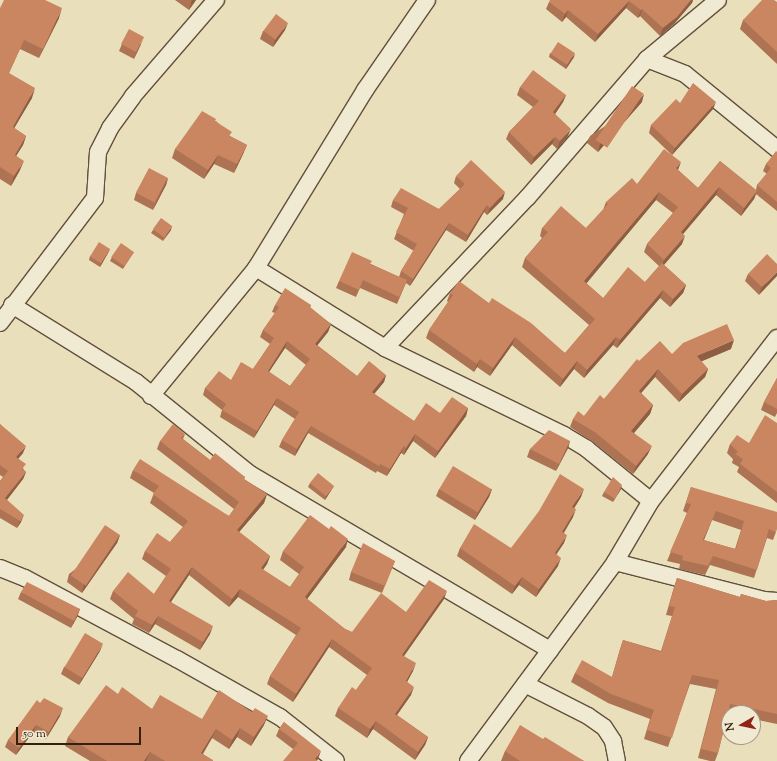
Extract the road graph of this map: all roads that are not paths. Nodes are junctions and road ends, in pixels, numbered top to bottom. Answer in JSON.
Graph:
{"nodes":[{"id":1,"x":216,"y":0,"type":"edge"},
{"id":2,"x":427,"y":0,"type":"edge"},
{"id":3,"x":718,"y":0,"type":"edge"},
{"id":4,"x":647,"y":58,"type":"junction"},
{"id":5,"x":777,"y":149,"type":"edge"},
{"id":6,"x":256,"y":268,"type":"junction"},
{"id":7,"x":12,"y":305,"type":"junction"},
{"id":8,"x":0,"y":323,"type":"edge"},
{"id":9,"x":777,"y":338,"type":"edge"},
{"id":10,"x":385,"y":348,"type":"junction"},
{"id":11,"x":151,"y":396,"type":"junction"},
{"id":12,"x":651,"y":501,"type":"junction"},
{"id":13,"x":615,"y":562,"type":"junction"},
{"id":14,"x":0,"y":568,"type":"edge"},
{"id":15,"x":777,"y":601,"type":"edge"},
{"id":16,"x":550,"y":650,"type":"junction"},
{"id":17,"x":525,"y":684,"type":"junction"},
{"id":18,"x":336,"y":761,"type":"edge"},
{"id":19,"x":468,"y":761,"type":"edge"},
{"id":20,"x":617,"y":761,"type":"edge"}],
"edges":[{"from":1,"to":7,"type":"street"},
{"from":2,"to":6,"type":"street"},
{"from":3,"to":4,"type":"street"},
{"from":4,"to":5,"type":"street"},
{"from":4,"to":10,"type":"street"},
{"from":6,"to":10,"type":"street"},
{"from":6,"to":11,"type":"street"},
{"from":7,"to":8,"type":"street"},
{"from":7,"to":11,"type":"street"},
{"from":9,"to":12,"type":"street"},
{"from":10,"to":12,"type":"street"},
{"from":11,"to":16,"type":"street"},
{"from":12,"to":13,"type":"street"},
{"from":13,"to":15,"type":"street"},
{"from":13,"to":16,"type":"street"},
{"from":14,"to":18,"type":"street"},
{"from":16,"to":17,"type":"street"},
{"from":17,"to":19,"type":"street"},
{"from":17,"to":20,"type":"street"}]}
